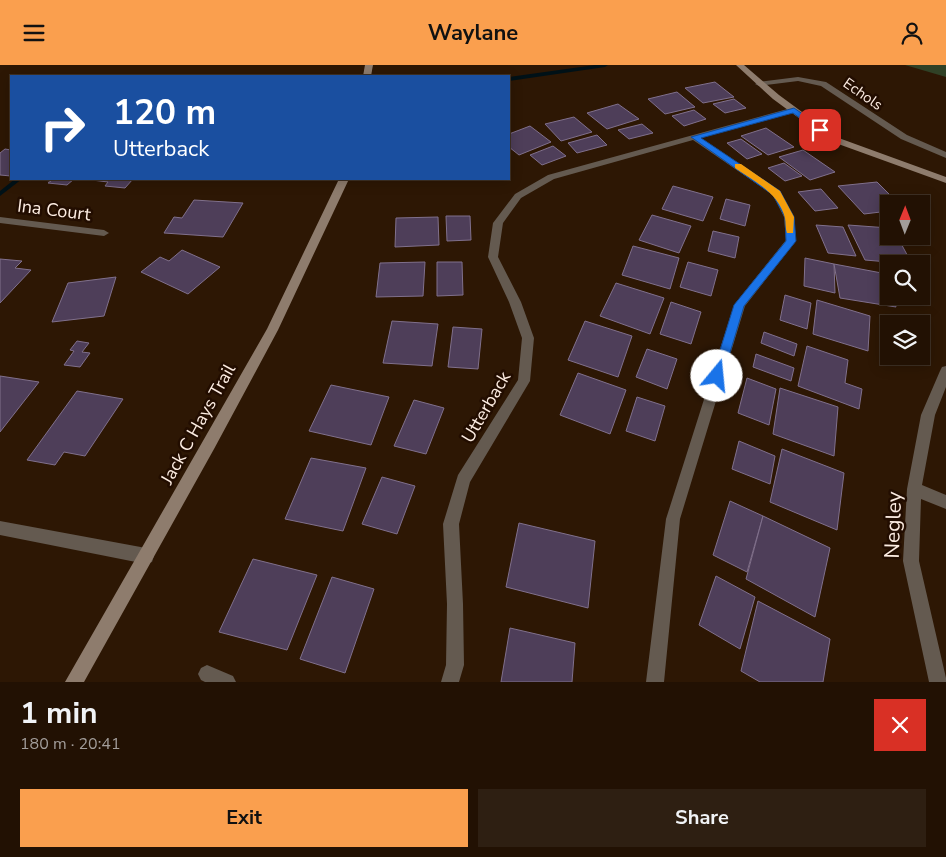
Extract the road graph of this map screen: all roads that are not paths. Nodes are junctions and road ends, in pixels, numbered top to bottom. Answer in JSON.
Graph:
{"nodes":[{"id":1,"x":740,"y":65,"type":"edge"},
{"id":2,"x":759,"y":84,"type":"junction"},
{"id":3,"x":794,"y":110,"type":"junction"},
{"id":4,"x":695,"y":137,"type":"junction"},
{"id":5,"x":946,"y":155,"type":"edge"},
{"id":6,"x":344,"y":180,"type":"edge"},
{"id":7,"x":946,"y":180,"type":"edge"},
{"id":8,"x":0,"y":220,"type":"edge"},
{"id":9,"x":104,"y":233,"type":"dead end"},
{"id":10,"x":946,"y":371,"type":"edge"},
{"id":11,"x":914,"y":489,"type":"junction"},
{"id":12,"x":946,"y":502,"type":"edge"},
{"id":13,"x":0,"y":528,"type":"edge"},
{"id":14,"x":146,"y":556,"type":"junction"},
{"id":15,"x":207,"y":674,"type":"dead end"},
{"id":16,"x":74,"y":682,"type":"edge"},
{"id":17,"x":227,"y":682,"type":"edge"},
{"id":18,"x":450,"y":682,"type":"edge"},
{"id":19,"x":655,"y":682,"type":"edge"},
{"id":20,"x":938,"y":682,"type":"edge"}],
"edges":[{"from":1,"to":2,"type":"main road"},
{"from":2,"to":3,"type":"main road"},
{"from":2,"to":5,"type":"street","name":"Echols"},
{"from":3,"to":4,"type":"street","name":"Utterback"},
{"from":3,"to":7,"type":"main road"},
{"from":4,"to":18,"type":"street","name":"Utterback"},
{"from":4,"to":19,"type":"street"},
{"from":6,"to":14,"type":"main road","name":"Jack C Hays Trail"},
{"from":8,"to":9,"type":"street","name":"Ina Court"},
{"from":10,"to":11,"type":"street","name":"Negley"},
{"from":11,"to":12,"type":"street"},
{"from":11,"to":20,"type":"street","name":"Negley"},
{"from":13,"to":14,"type":"street"},
{"from":14,"to":16,"type":"main road","name":"Jack C Hays Trail"},
{"from":15,"to":17,"type":"street"}]}
